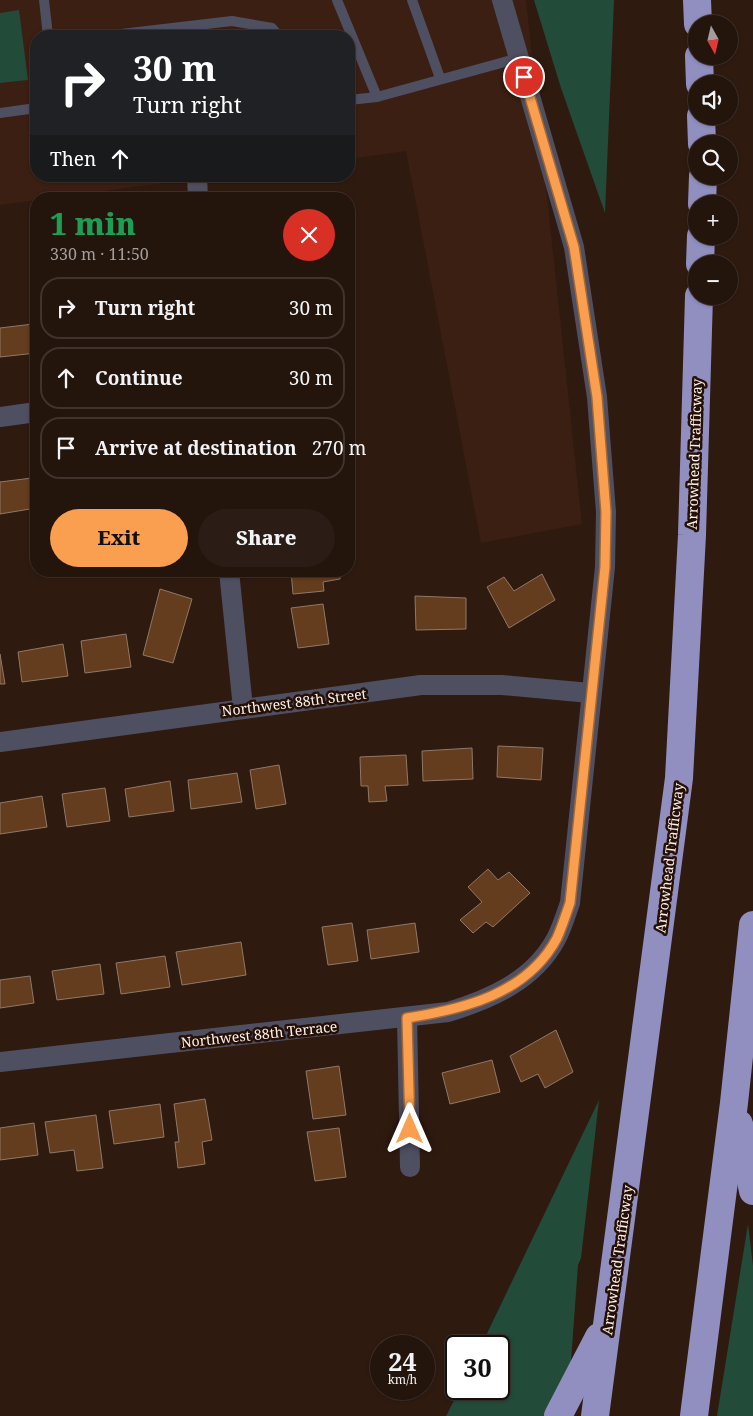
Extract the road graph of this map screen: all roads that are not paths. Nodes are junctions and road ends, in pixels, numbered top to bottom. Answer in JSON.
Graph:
{"nodes":[{"id":1,"x":44,"y":0,"type":"edge"},
{"id":2,"x":337,"y":0,"type":"edge"},
{"id":3,"x":412,"y":0,"type":"edge"},
{"id":4,"x":502,"y":0,"type":"edge"},
{"id":5,"x":697,"y":0,"type":"edge"},
{"id":6,"x":698,"y":15,"type":"edge"},
{"id":7,"x":47,"y":30,"type":"edge"},
{"id":8,"x":155,"y":30,"type":"edge"},
{"id":9,"x":274,"y":30,"type":"edge"},
{"id":10,"x":349,"y":30,"type":"edge"},
{"id":11,"x":355,"y":44,"type":"edge"},
{"id":12,"x":519,"y":58,"type":"junction"},
{"id":13,"x":440,"y":78,"type":"junction"},
{"id":14,"x":377,"y":97,"type":"junction"},
{"id":15,"x":355,"y":99,"type":"edge"},
{"id":16,"x":30,"y":109,"type":"edge"},
{"id":17,"x":0,"y":113,"type":"edge"},
{"id":18,"x":699,"y":305,"type":"edge"},
{"id":19,"x":30,"y":413,"type":"edge"},
{"id":20,"x":0,"y":417,"type":"edge"},
{"id":21,"x":230,"y":577,"type":"edge"},
{"id":22,"x":590,"y":693,"type":"junction"},
{"id":23,"x":243,"y":708,"type":"junction"},
{"id":24,"x":0,"y":742,"type":"edge"},
{"id":25,"x":753,"y":925,"type":"edge"},
{"id":26,"x":407,"y":1018,"type":"junction"},
{"id":27,"x":0,"y":1062,"type":"edge"},
{"id":28,"x":734,"y":1103,"type":"junction"},
{"id":29,"x":410,"y":1167,"type":"dead end"},
{"id":30,"x":753,"y":1190,"type":"edge"},
{"id":31,"x":609,"y":1318,"type":"junction"},
{"id":32,"x":558,"y":1416,"type":"edge"},
{"id":33,"x":595,"y":1416,"type":"edge"},
{"id":34,"x":694,"y":1416,"type":"edge"}],
"edges":[{"from":1,"to":7,"type":"lane"},
{"from":2,"to":10,"type":"lane"},
{"from":3,"to":13,"type":"lane"},
{"from":4,"to":12,"type":"street","name":"Northwest 88th Terrace"},
{"from":5,"to":6,"type":"highway"},
{"from":8,"to":9,"type":"lane"},
{"from":11,"to":14,"type":"lane"},
{"from":12,"to":13,"type":"lane"},
{"from":12,"to":22,"type":"street","name":"Northwest 88th Terrace"},
{"from":13,"to":14,"type":"lane"},
{"from":14,"to":15,"type":"lane"},
{"from":16,"to":17,"type":"lane"},
{"from":18,"to":31,"type":"highway","name":"Arrowhead Trafficway"},
{"from":19,"to":20,"type":"street"},
{"from":21,"to":23,"type":"street"},
{"from":22,"to":23,"type":"street","name":"Northwest 88th Street"},
{"from":22,"to":26,"type":"street","name":"Northwest 88th Terrace"},
{"from":23,"to":24,"type":"street","name":"Northwest 88th Street"},
{"from":25,"to":28,"type":"highway"},
{"from":26,"to":27,"type":"street","name":"Northwest 88th Terrace"},
{"from":26,"to":29,"type":"street"},
{"from":28,"to":30,"type":"highway"},
{"from":28,"to":34,"type":"highway"},
{"from":31,"to":32,"type":"highway"},
{"from":31,"to":33,"type":"highway","name":"Arrowhead Trafficway"}]}
